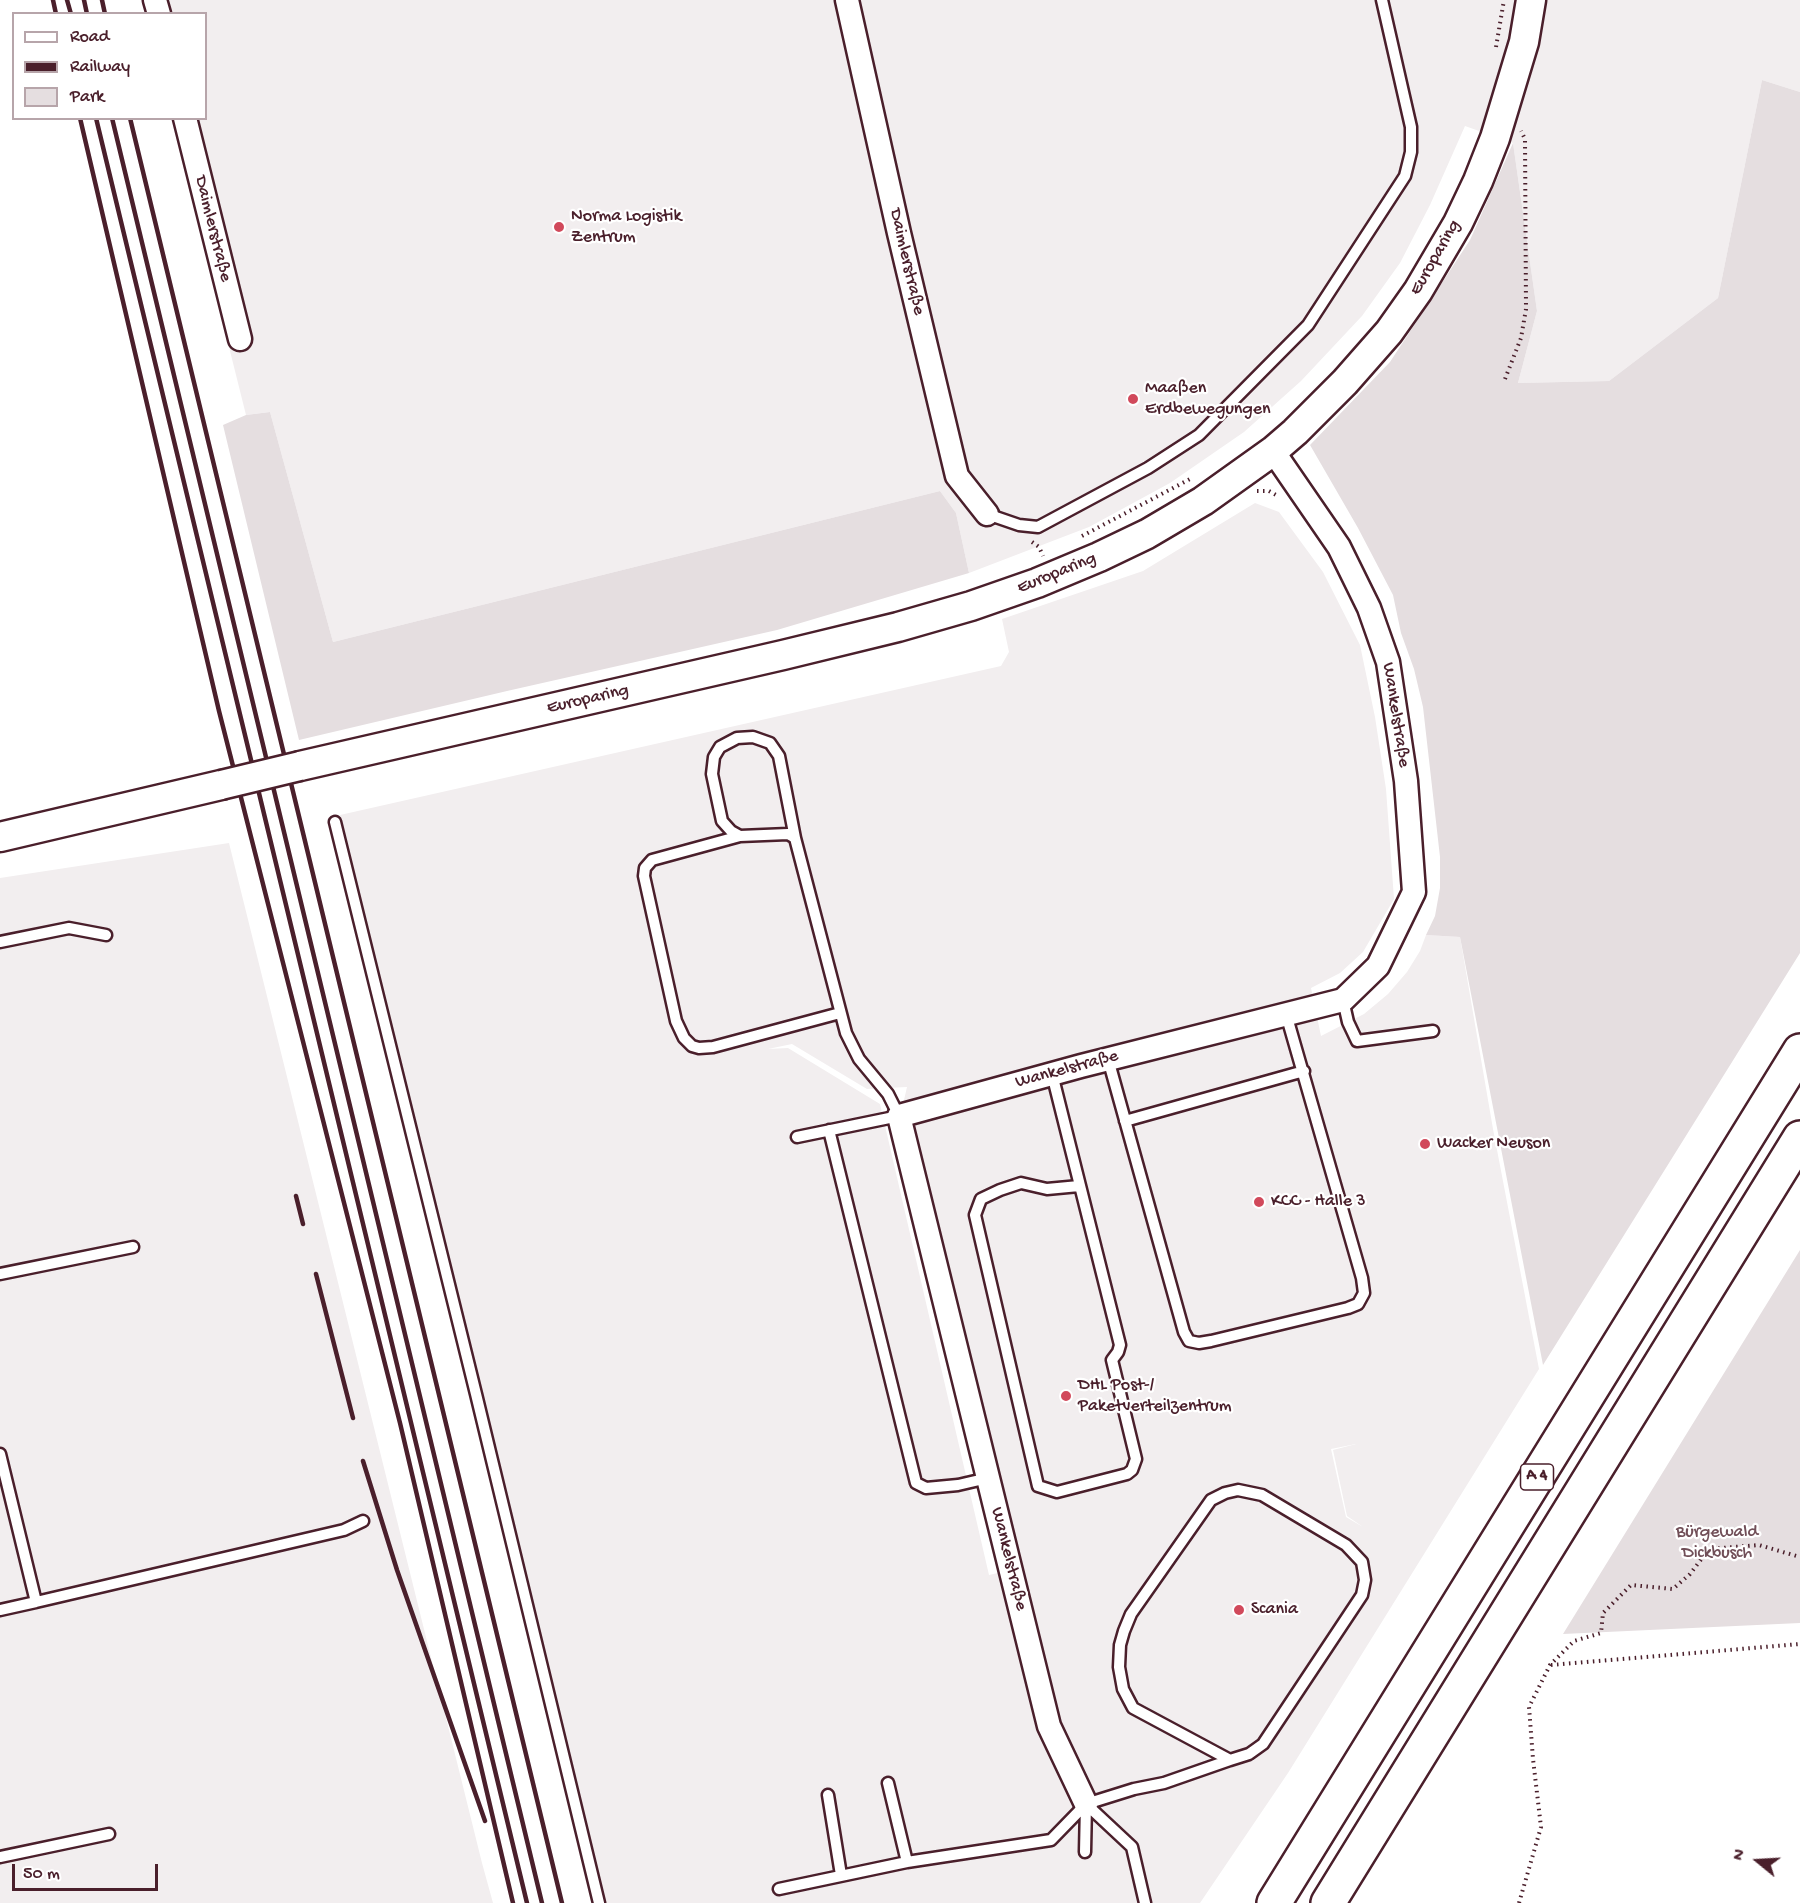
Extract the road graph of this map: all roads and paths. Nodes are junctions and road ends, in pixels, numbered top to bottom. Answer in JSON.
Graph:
{"nodes":[{"id":1,"x":847,"y":0,"type":"edge"},
{"id":2,"x":1382,"y":0,"type":"edge"},
{"id":3,"x":1504,"y":0,"type":"edge"},
{"id":4,"x":1531,"y":0,"type":"edge"},
{"id":5,"x":1494,"y":56,"type":"dead end"},
{"id":6,"x":1507,"y":104,"type":"junction"},
{"id":7,"x":185,"y":120,"type":"edge"},
{"id":8,"x":240,"y":339,"type":"dead end"},
{"id":9,"x":1505,"y":379,"type":"dead end"},
{"id":10,"x":1273,"y":451,"type":"junction"},
{"id":11,"x":1194,"y":476,"type":"dead end"},
{"id":12,"x":987,"y":514,"type":"joint"},
{"id":13,"x":1074,"y":541,"type":"dead end"},
{"id":14,"x":1054,"y":552,"type":"dead end"},
{"id":15,"x":1044,"y":557,"type":"dead end"},
{"id":16,"x":335,"y":822,"type":"dead end"},
{"id":17,"x":740,"y":836,"type":"junction"},
{"id":18,"x":0,"y":837,"type":"edge"},
{"id":19,"x":795,"y":838,"type":"junction"},
{"id":20,"x":106,"y":935,"type":"dead end"},
{"id":21,"x":0,"y":942,"type":"edge"},
{"id":22,"x":1343,"y":1000,"type":"junction"},
{"id":23,"x":840,"y":1013,"type":"junction"},
{"id":24,"x":1287,"y":1014,"type":"junction"},
{"id":25,"x":1433,"y":1030,"type":"dead end"},
{"id":26,"x":1800,"y":1051,"type":"edge"},
{"id":27,"x":1108,"y":1059,"type":"junction"},
{"id":28,"x":1304,"y":1071,"type":"junction"},
{"id":29,"x":1052,"y":1074,"type":"junction"},
{"id":30,"x":899,"y":1116,"type":"junction"},
{"id":31,"x":1125,"y":1121,"type":"junction"},
{"id":32,"x":829,"y":1130,"type":"junction"},
{"id":33,"x":797,"y":1137,"type":"dead end"},
{"id":34,"x":1800,"y":1138,"type":"edge"},
{"id":35,"x":1079,"y":1186,"type":"junction"},
{"id":36,"x":133,"y":1247,"type":"dead end"},
{"id":37,"x":0,"y":1274,"type":"edge"},
{"id":38,"x":0,"y":1454,"type":"edge"},
{"id":39,"x":988,"y":1478,"type":"junction"},
{"id":40,"x":363,"y":1521,"type":"dead end"},
{"id":41,"x":1800,"y":1557,"type":"edge"},
{"id":42,"x":36,"y":1602,"type":"junction"},
{"id":43,"x":0,"y":1610,"type":"edge"},
{"id":44,"x":1800,"y":1644,"type":"edge"},
{"id":45,"x":1550,"y":1665,"type":"junction"},
{"id":46,"x":1230,"y":1760,"type":"junction"},
{"id":47,"x":888,"y":1783,"type":"dead end"},
{"id":48,"x":828,"y":1795,"type":"dead end"},
{"id":49,"x":1086,"y":1804,"type":"junction"},
{"id":50,"x":109,"y":1834,"type":"dead end"},
{"id":51,"x":1085,"y":1852,"type":"dead end"},
{"id":52,"x":0,"y":1857,"type":"edge"},
{"id":53,"x":907,"y":1862,"type":"junction"},
{"id":54,"x":841,"y":1875,"type":"junction"},
{"id":55,"x":779,"y":1889,"type":"dead end"},
{"id":56,"x":599,"y":1903,"type":"edge"},
{"id":57,"x":1144,"y":1903,"type":"edge"},
{"id":58,"x":1274,"y":1903,"type":"edge"},
{"id":59,"x":1328,"y":1903,"type":"edge"},
{"id":60,"x":1519,"y":1903,"type":"edge"}],
"edges":[{"from":1,"to":12,"type":"street","name":"Daimlerstraße"},
{"from":2,"to":12,"type":"lane"},
{"from":3,"to":5,"type":"path"},
{"from":4,"to":6,"type":"street","name":"Europaring"},
{"from":6,"to":9,"type":"path"},
{"from":6,"to":10,"type":"street","name":"Europaring"},
{"from":7,"to":8,"type":"street","name":"Daimlerstraße"},
{"from":10,"to":18,"type":"street","name":"Europaring","bridge":true},
{"from":10,"to":22,"type":"street","name":"Wankelstraße"},
{"from":11,"to":13,"type":"path"},
{"from":14,"to":15,"type":"path"},
{"from":16,"to":56,"type":"lane"},
{"from":17,"to":19,"type":"lane"},
{"from":17,"to":19,"type":"lane"},
{"from":17,"to":23,"type":"lane"},
{"from":19,"to":23,"type":"lane"},
{"from":20,"to":21,"type":"lane"},
{"from":22,"to":24,"type":"street","name":"Wankelstraße"},
{"from":22,"to":25,"type":"lane"},
{"from":23,"to":30,"type":"lane"},
{"from":24,"to":27,"type":"street","name":"Wankelstraße"},
{"from":24,"to":28,"type":"lane"},
{"from":26,"to":58,"type":"highway","number":"A 4"},
{"from":27,"to":29,"type":"street","name":"Wankelstraße"},
{"from":27,"to":31,"type":"lane"},
{"from":28,"to":31,"type":"lane"},
{"from":28,"to":31,"type":"lane"},
{"from":29,"to":30,"type":"street","name":"Wankelstraße"},
{"from":29,"to":35,"type":"lane"},
{"from":30,"to":32,"type":"lane"},
{"from":30,"to":39,"type":"street","name":"Wankelstraße"},
{"from":32,"to":33,"type":"lane"},
{"from":32,"to":39,"type":"lane"},
{"from":34,"to":59,"type":"highway","number":"A 4"},
{"from":35,"to":35,"type":"lane"},
{"from":36,"to":37,"type":"lane"},
{"from":38,"to":42,"type":"lane"},
{"from":39,"to":49,"type":"street","name":"Wankelstraße"},
{"from":40,"to":42,"type":"lane"},
{"from":41,"to":45,"type":"path"},
{"from":42,"to":43,"type":"lane"},
{"from":44,"to":45,"type":"path"},
{"from":45,"to":60,"type":"path"},
{"from":46,"to":46,"type":"lane"},
{"from":46,"to":49,"type":"lane"},
{"from":47,"to":53,"type":"lane"},
{"from":48,"to":54,"type":"lane"},
{"from":49,"to":51,"type":"lane"},
{"from":49,"to":53,"type":"lane"},
{"from":49,"to":57,"type":"lane"},
{"from":50,"to":52,"type":"lane"},
{"from":53,"to":54,"type":"lane"},
{"from":54,"to":55,"type":"lane"}]}
